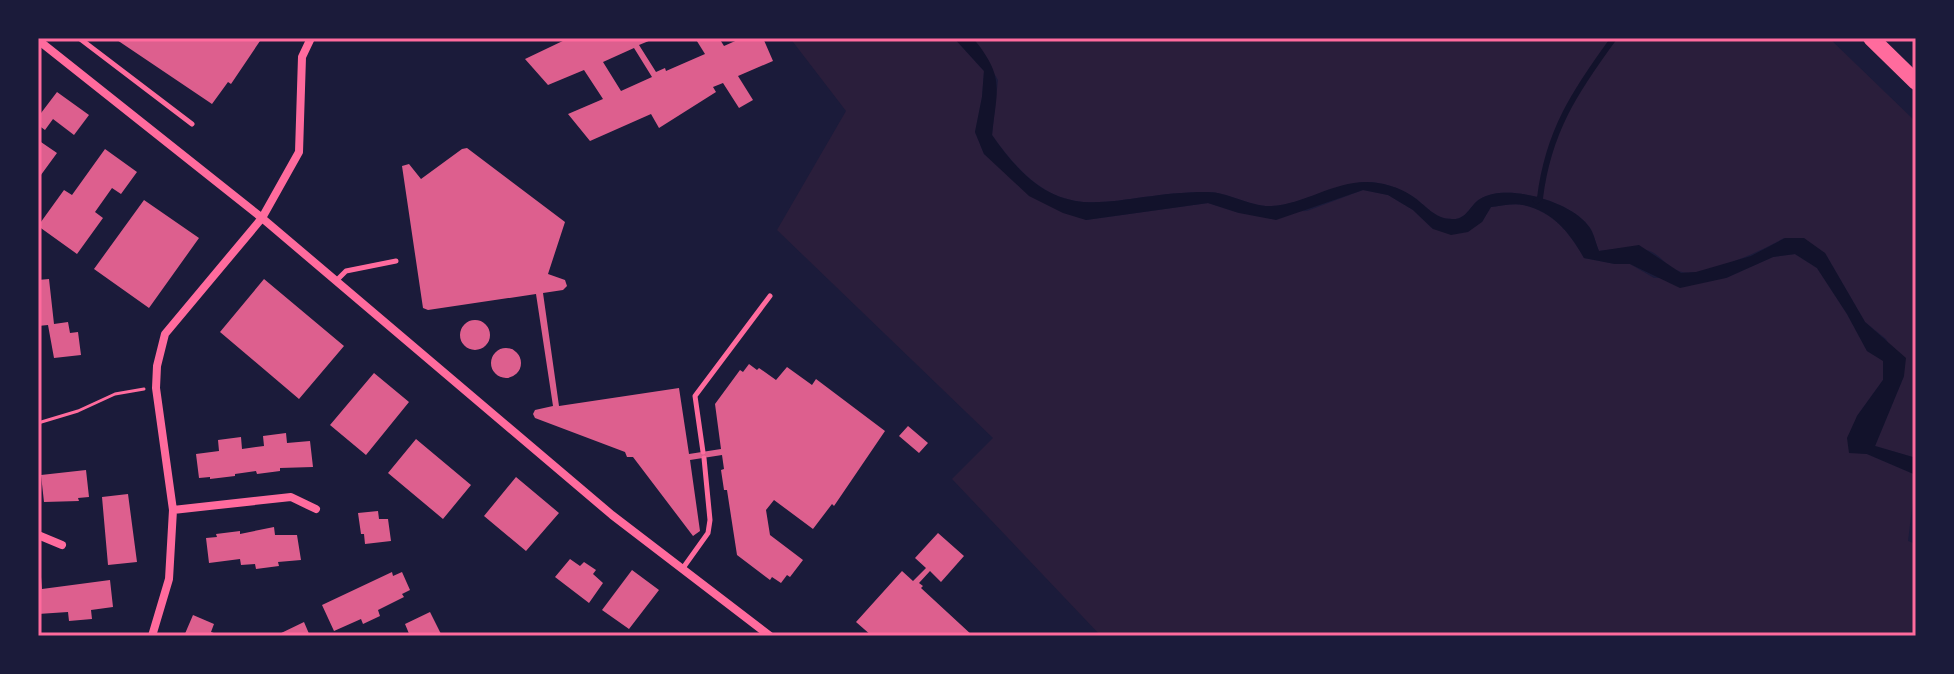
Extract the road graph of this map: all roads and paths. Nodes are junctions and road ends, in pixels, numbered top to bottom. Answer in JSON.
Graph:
{"nodes":[{"id":1,"x":79,"y":38,"type":"edge"},
{"id":2,"x":311,"y":38,"type":"edge"},
{"id":3,"x":1871,"y":38,"type":"edge"},
{"id":4,"x":38,"y":40,"type":"edge"},
{"id":5,"x":1916,"y":82,"type":"edge"},
{"id":6,"x":192,"y":124,"type":"dead end"},
{"id":7,"x":262,"y":218,"type":"junction"},
{"id":8,"x":396,"y":261,"type":"dead end"},
{"id":9,"x":336,"y":281,"type":"junction"},
{"id":10,"x":770,"y":296,"type":"dead end"},
{"id":11,"x":156,"y":388,"type":"junction"},
{"id":12,"x":38,"y":423,"type":"edge"},
{"id":13,"x":316,"y":509,"type":"dead end"},
{"id":14,"x":173,"y":510,"type":"junction"},
{"id":15,"x":38,"y":535,"type":"edge"},
{"id":16,"x":62,"y":545,"type":"dead end"},
{"id":17,"x":682,"y":569,"type":"junction"},
{"id":18,"x":152,"y":636,"type":"edge"},
{"id":19,"x":770,"y":636,"type":"edge"}],
"edges":[{"from":1,"to":6,"type":"lane"},
{"from":2,"to":7,"type":"street"},
{"from":3,"to":5,"type":"highway"},
{"from":4,"to":7,"type":"street"},
{"from":7,"to":9,"type":"street"},
{"from":7,"to":11,"type":"street"},
{"from":8,"to":9,"type":"lane"},
{"from":9,"to":17,"type":"street"},
{"from":10,"to":17,"type":"lane"},
{"from":11,"to":12,"type":"path"},
{"from":11,"to":14,"type":"street"},
{"from":13,"to":14,"type":"street"},
{"from":14,"to":18,"type":"street"},
{"from":15,"to":16,"type":"street"},
{"from":17,"to":19,"type":"street"}]}
